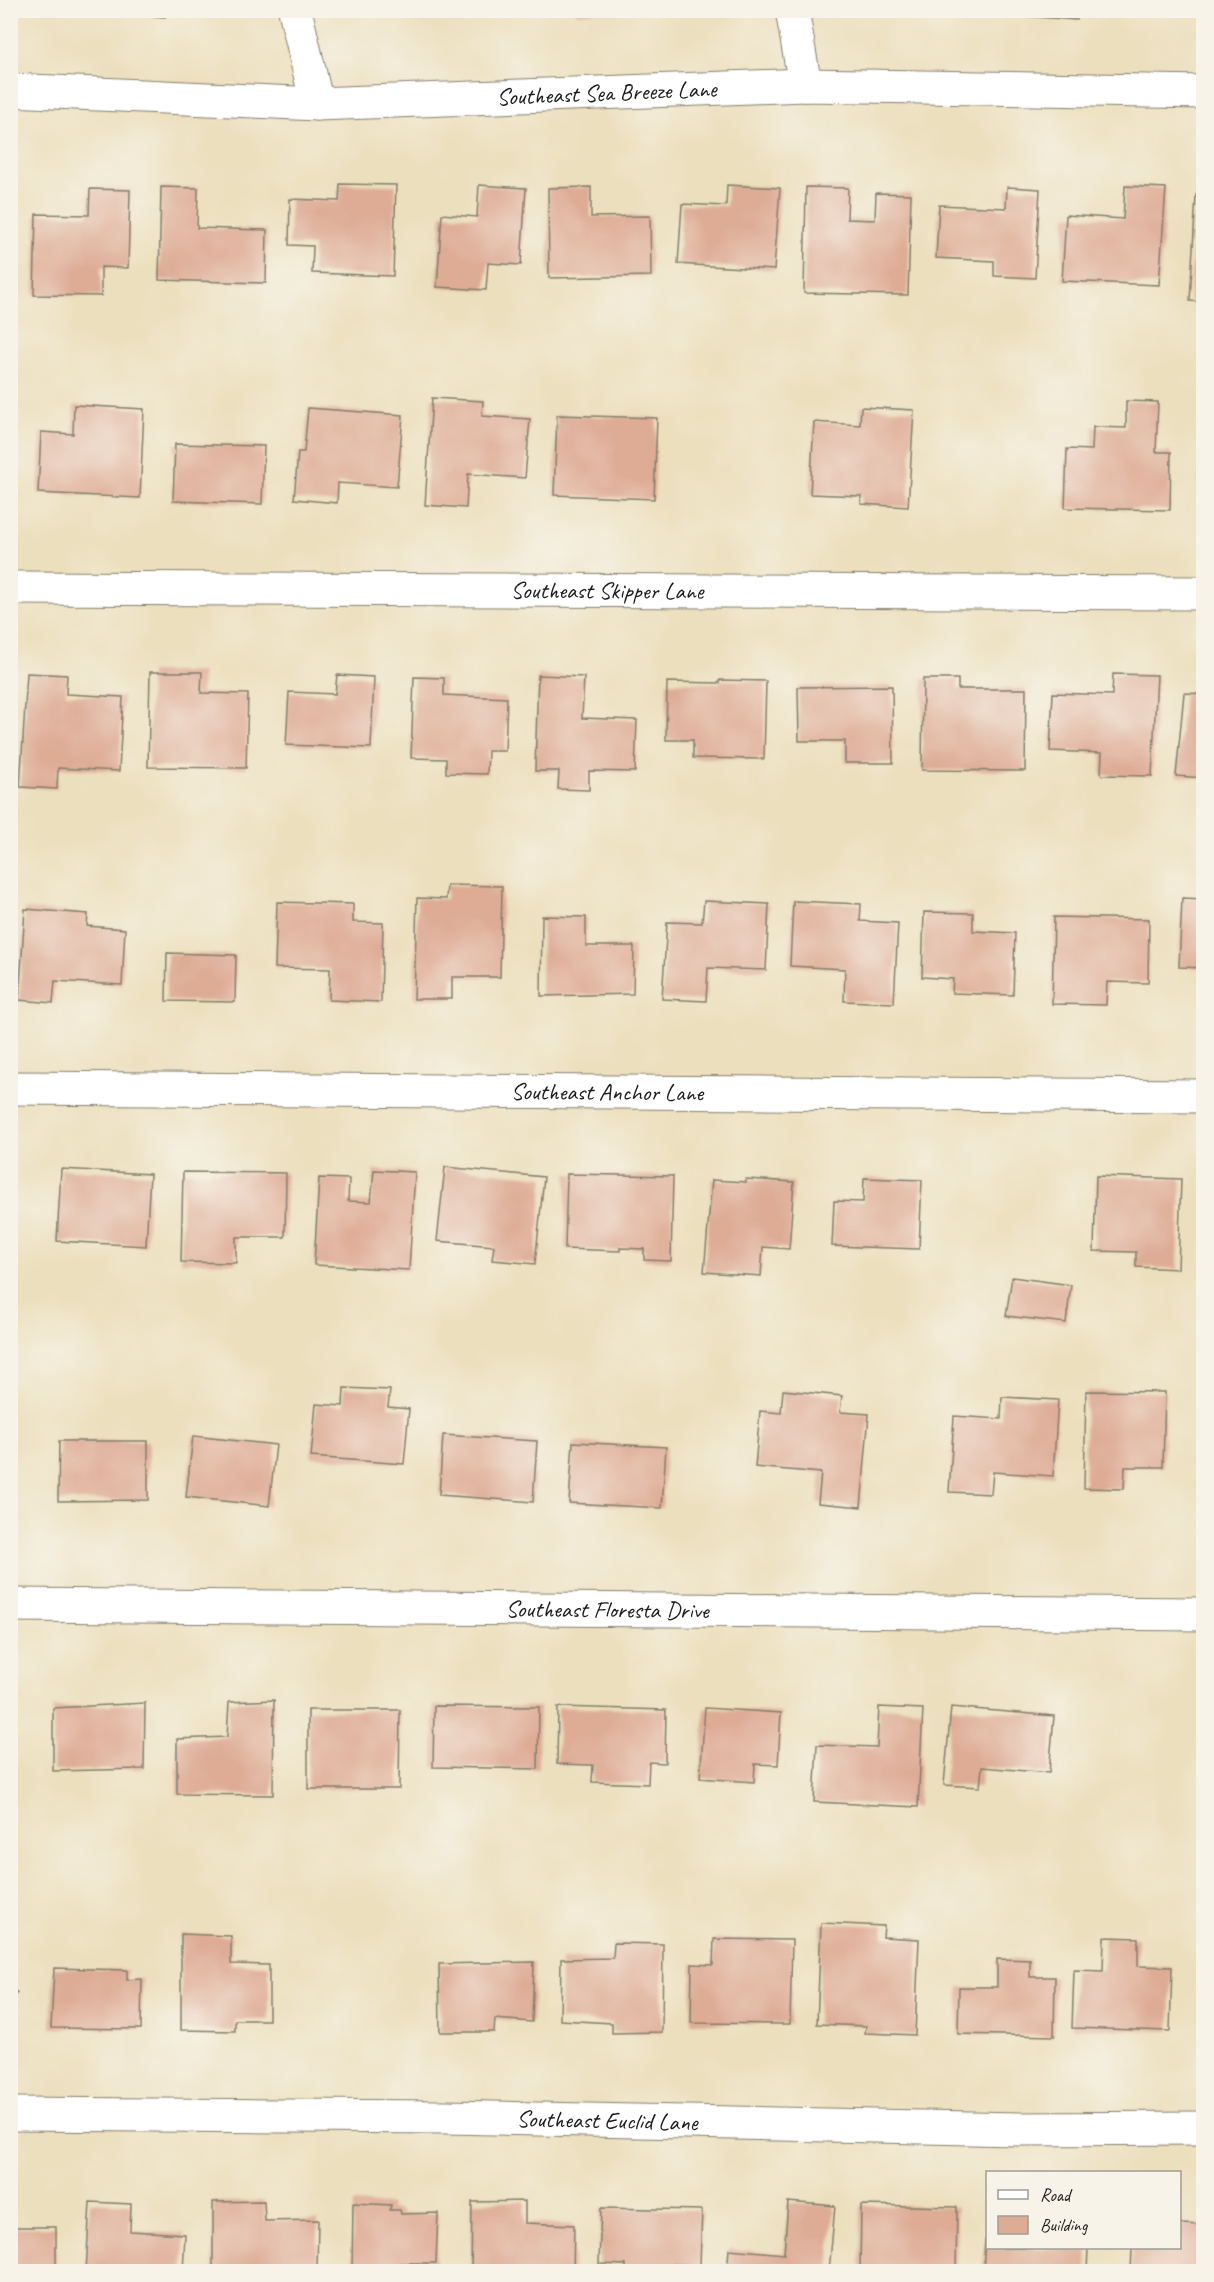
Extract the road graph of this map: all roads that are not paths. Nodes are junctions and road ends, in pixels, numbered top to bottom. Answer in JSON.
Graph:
{"nodes":[{"id":1,"x":295,"y":10,"type":"edge"},
{"id":2,"x":792,"y":10,"type":"edge"},
{"id":3,"x":805,"y":85,"type":"junction"},
{"id":4,"x":10,"y":90,"type":"edge"},
{"id":5,"x":1203,"y":92,"type":"edge"},
{"id":6,"x":317,"y":104,"type":"junction"},
{"id":7,"x":10,"y":588,"type":"edge"},
{"id":8,"x":1203,"y":593,"type":"edge"},
{"id":9,"x":10,"y":1088,"type":"edge"},
{"id":10,"x":1203,"y":1096,"type":"edge"},
{"id":11,"x":10,"y":1605,"type":"edge"},
{"id":12,"x":1203,"y":1614,"type":"edge"},
{"id":13,"x":10,"y":2114,"type":"edge"},
{"id":14,"x":1203,"y":2128,"type":"edge"}],
"edges":[{"from":1,"to":6,"type":"street"},
{"from":2,"to":3,"type":"street"},
{"from":3,"to":5,"type":"street","name":"Southeast Sea Breeze Lane"},
{"from":3,"to":6,"type":"street","name":"Southeast Sea Breeze Lane"},
{"from":4,"to":6,"type":"street","name":"Southeast Sea Breeze Lane"},
{"from":7,"to":8,"type":"street","name":"Southeast Skipper Lane"},
{"from":9,"to":10,"type":"street","name":"Southeast Anchor Lane"},
{"from":11,"to":12,"type":"street","name":"Southeast Floresta Drive"},
{"from":13,"to":14,"type":"street","name":"Southeast Euclid Lane"}]}
